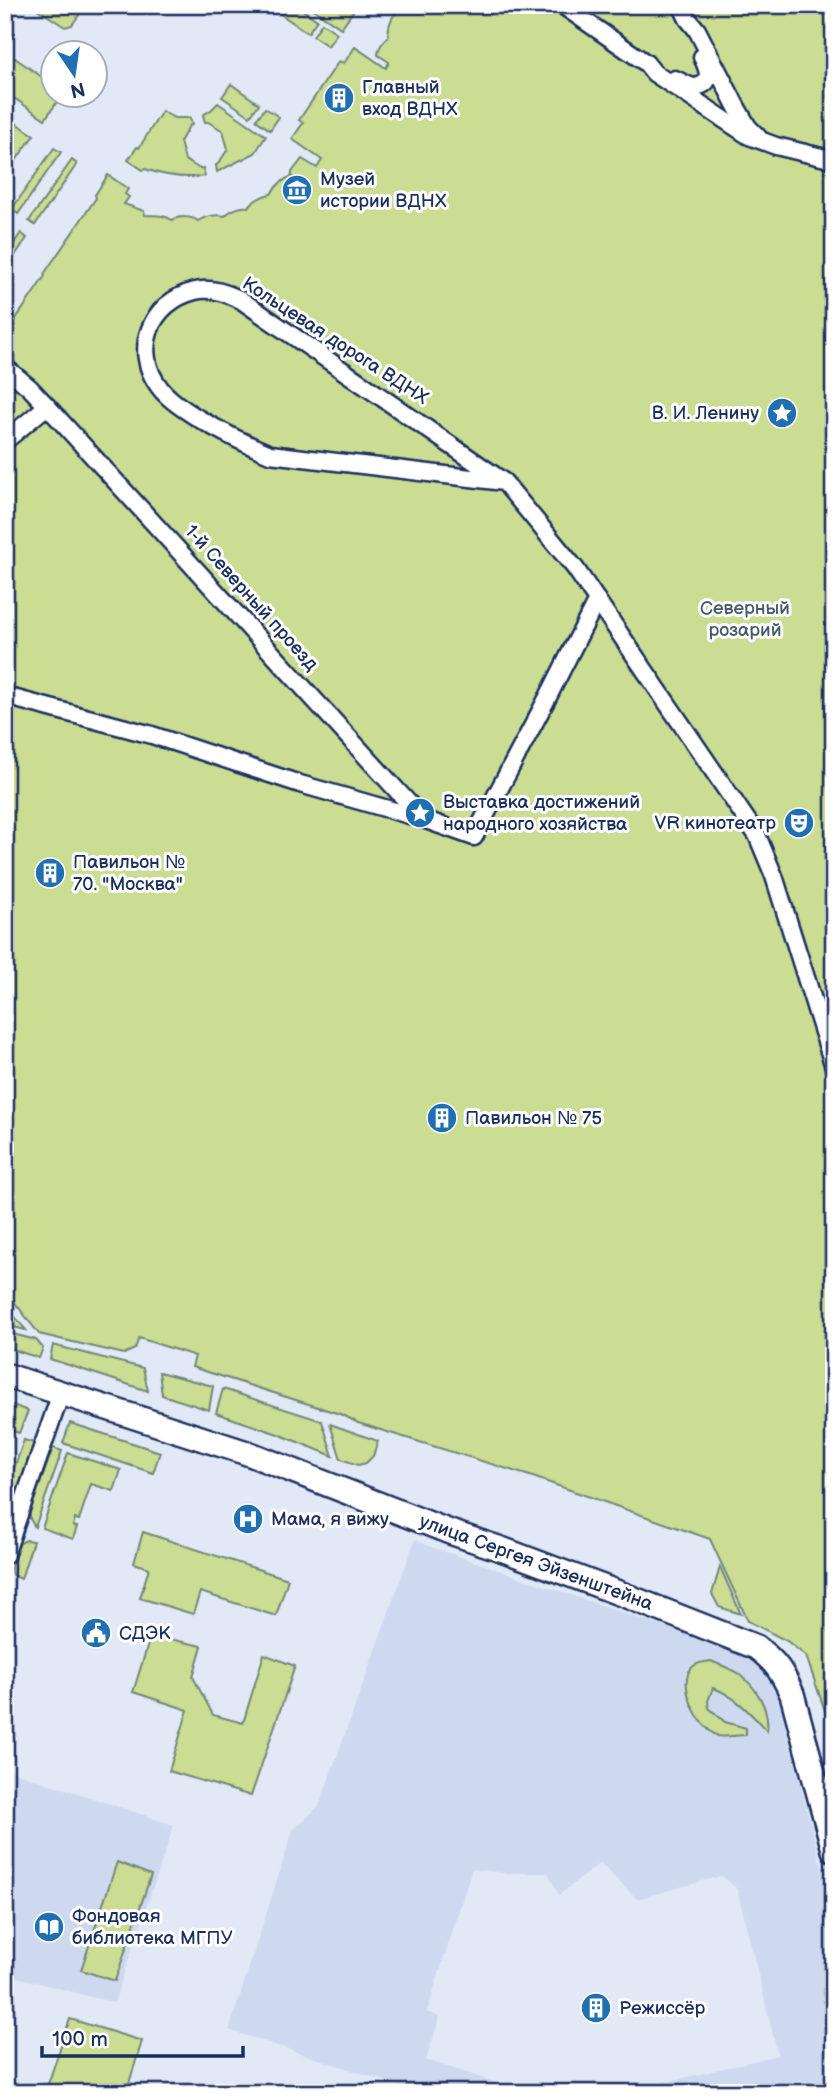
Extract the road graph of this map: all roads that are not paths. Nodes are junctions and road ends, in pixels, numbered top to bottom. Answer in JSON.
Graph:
{"nodes":[{"id":1,"x":562,"y":5,"type":"edge"},
{"id":2,"x":684,"y":12,"type":"edge"},
{"id":3,"x":646,"y":63,"type":"junction"},
{"id":4,"x":766,"y":142,"type":"junction"},
{"id":5,"x":834,"y":160,"type":"edge"},
{"id":6,"x":5,"y":367,"type":"edge"},
{"id":7,"x":47,"y":406,"type":"junction"},
{"id":8,"x":5,"y":441,"type":"edge"},
{"id":9,"x":453,"y":445,"type":"junction"},
{"id":10,"x":434,"y":474,"type":"junction"},
{"id":11,"x":504,"y":482,"type":"junction"},
{"id":12,"x":597,"y":600,"type":"junction"},
{"id":13,"x":5,"y":696,"type":"edge"},
{"id":14,"x":423,"y":820,"type":"junction"},
{"id":15,"x":834,"y":1067,"type":"edge"},
{"id":16,"x":5,"y":1375,"type":"edge"},
{"id":17,"x":61,"y":1393,"type":"junction"},
{"id":18,"x":5,"y":1555,"type":"edge"},
{"id":19,"x":834,"y":1850,"type":"edge"}],
"edges":[{"from":1,"to":3,"type":"street"},
{"from":2,"to":3,"type":"street"},
{"from":2,"to":4,"type":"street"},
{"from":3,"to":4,"type":"street"},
{"from":4,"to":5,"type":"street"},
{"from":6,"to":7,"type":"street","name":"1-й Северный проезд"},
{"from":7,"to":8,"type":"street"},
{"from":7,"to":14,"type":"street","name":"1-й Северный проезд"},
{"from":9,"to":10,"type":"street"},
{"from":9,"to":10,"type":"street","name":"Кольцевая дорога ВДНХ"},
{"from":9,"to":11,"type":"street","name":"Кольцевая дорога ВДНХ"},
{"from":10,"to":11,"type":"street","name":"Кольцевая дорога ВДНХ"},
{"from":11,"to":12,"type":"street","name":"Кольцевая дорога ВДНХ"},
{"from":12,"to":14,"type":"street"},
{"from":12,"to":15,"type":"street","name":"Кольцевая дорога ВДНХ"},
{"from":13,"to":14,"type":"street"},
{"from":16,"to":17,"type":"main road","name":"улица Сергея Эйзенштейна"},
{"from":17,"to":18,"type":"street"},
{"from":17,"to":19,"type":"main road","name":"улица Сергея Эйзенштейна"}]}
